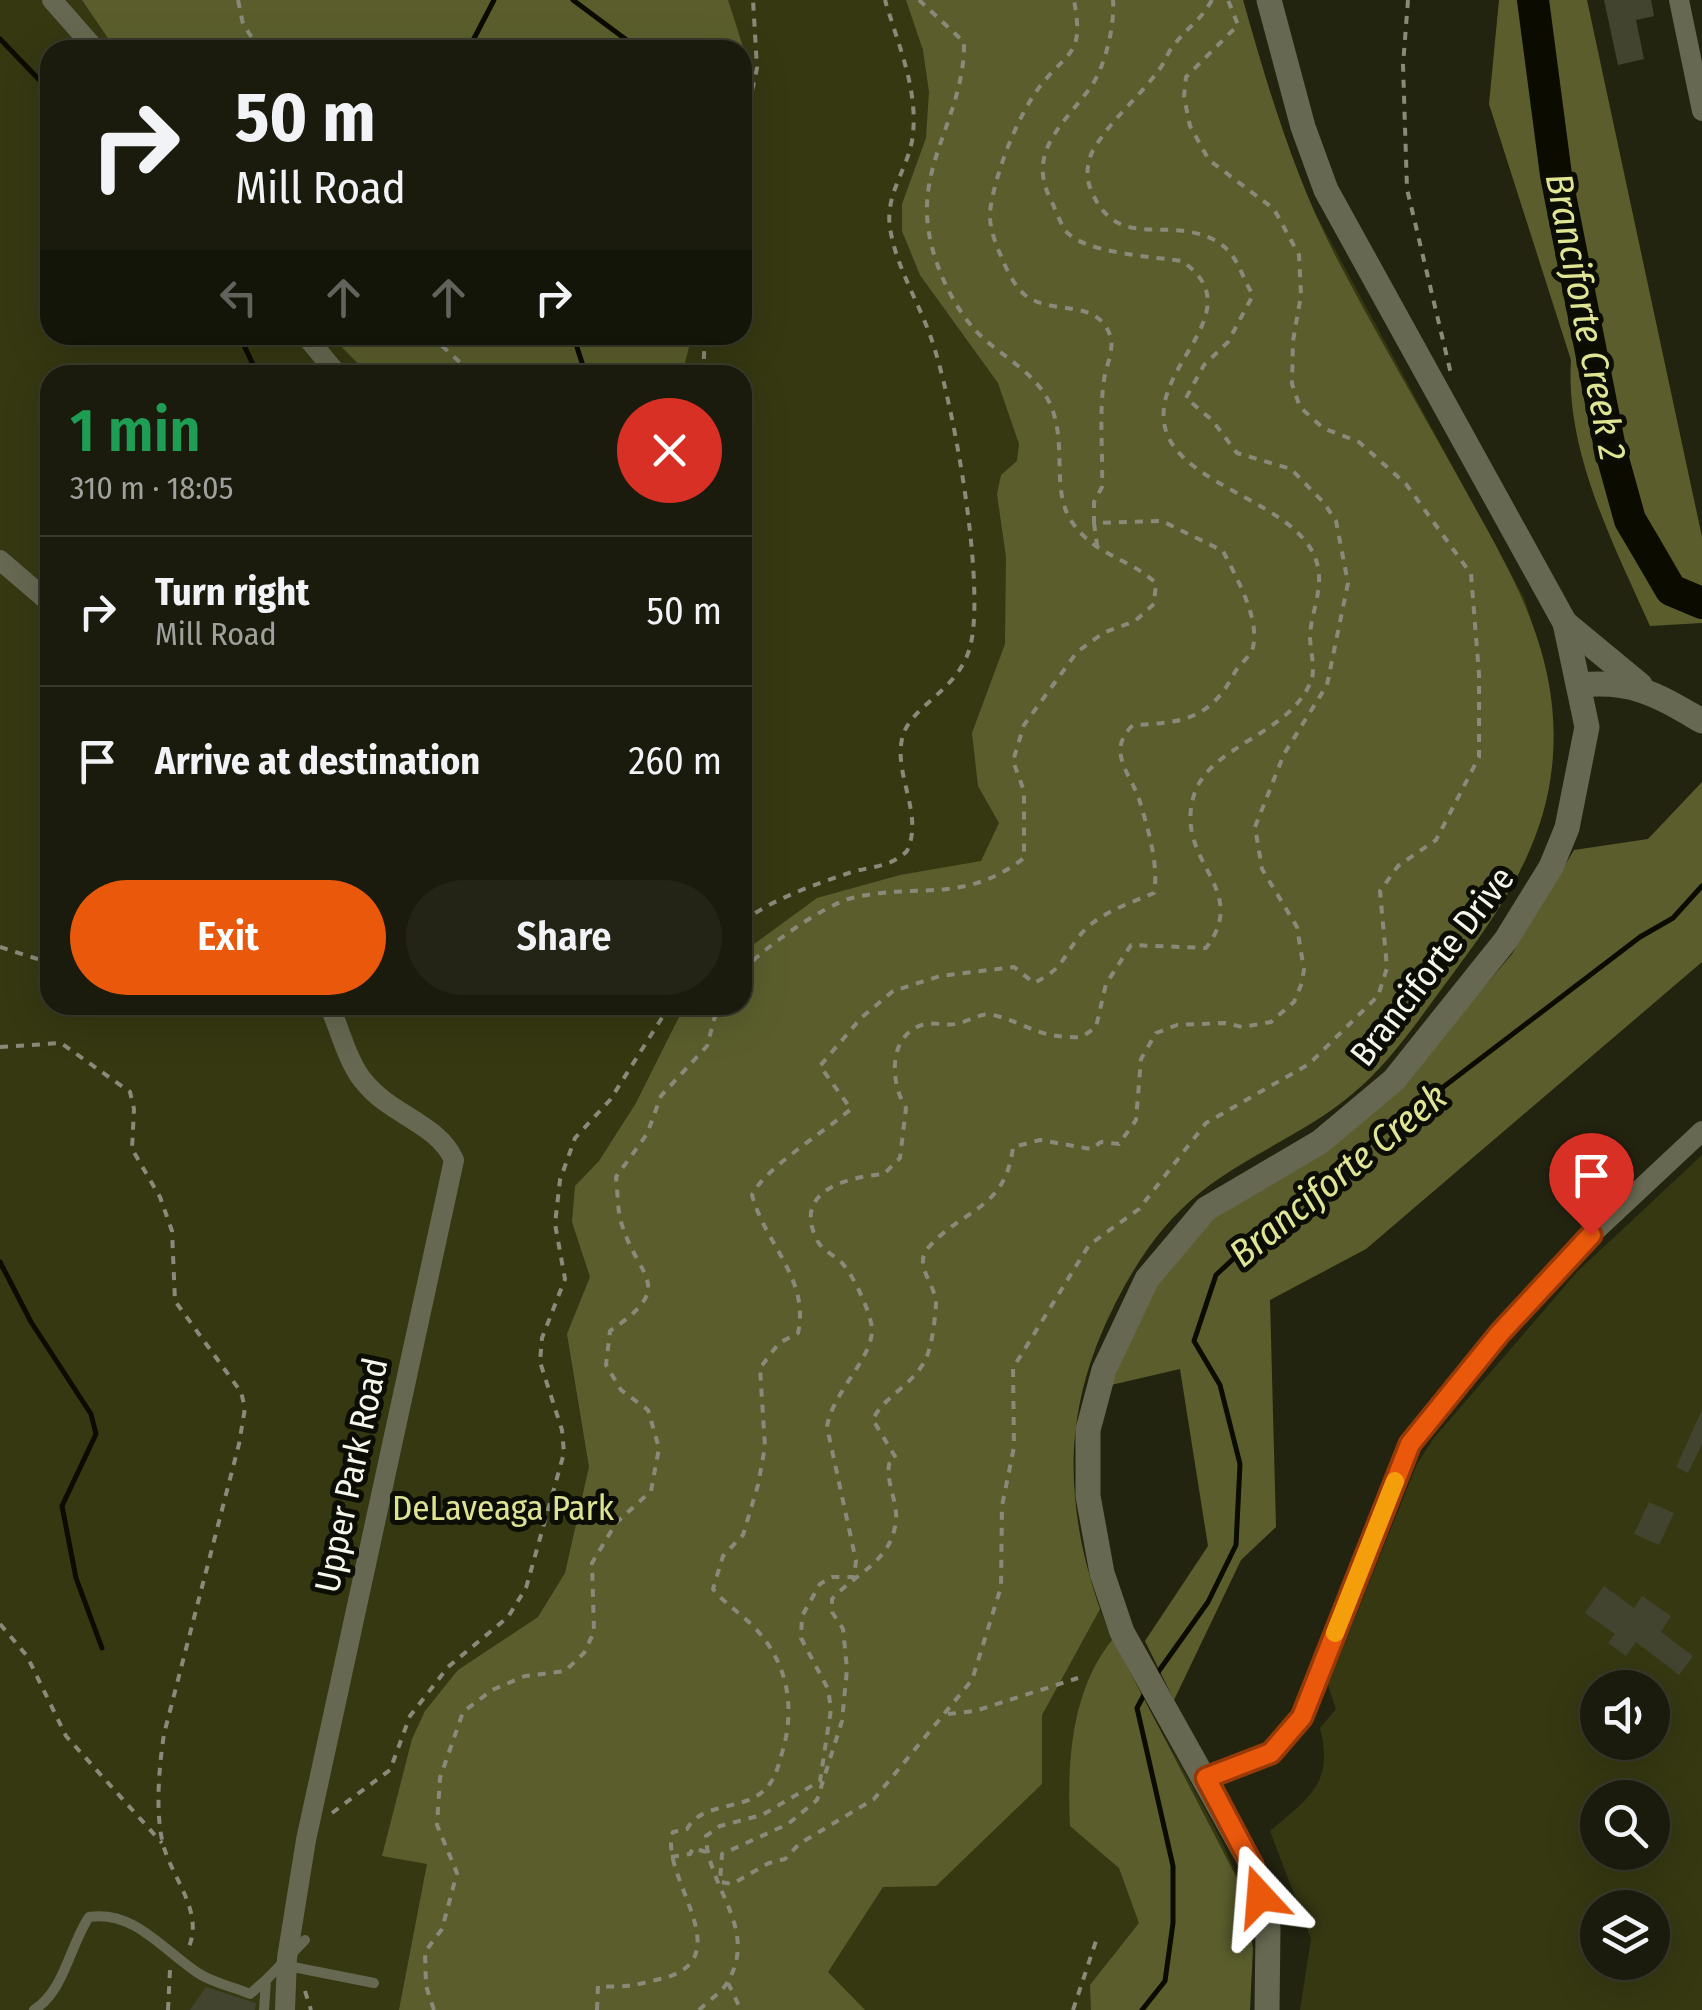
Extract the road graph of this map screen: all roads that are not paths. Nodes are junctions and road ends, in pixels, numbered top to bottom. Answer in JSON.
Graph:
{"nodes":[{"id":1,"x":52,"y":0,"type":"edge"},
{"id":2,"x":1269,"y":0,"type":"edge"},
{"id":3,"x":1680,"y":0,"type":"edge"},
{"id":4,"x":87,"y":40,"type":"edge"},
{"id":5,"x":1702,"y":111,"type":"edge"},
{"id":6,"x":314,"y":345,"type":"edge"},
{"id":7,"x":330,"y":365,"type":"edge"},
{"id":8,"x":0,"y":560,"type":"edge"},
{"id":9,"x":40,"y":594,"type":"edge"},
{"id":10,"x":1565,"y":623,"type":"junction"},
{"id":11,"x":1581,"y":685,"type":"junction"},
{"id":12,"x":1644,"y":688,"type":"junction"},
{"id":13,"x":1702,"y":721,"type":"edge"},
{"id":14,"x":1587,"y":727,"type":"junction"},
{"id":15,"x":333,"y":1015,"type":"edge"},
{"id":16,"x":1702,"y":1132,"type":"edge"},
{"id":17,"x":1206,"y":1778,"type":"junction"},
{"id":18,"x":305,"y":1940,"type":"dead end"},
{"id":19,"x":287,"y":1962,"type":"junction"},
{"id":20,"x":266,"y":1980,"type":"junction"},
{"id":21,"x":374,"y":1983,"type":"dead end"},
{"id":22,"x":34,"y":2010,"type":"edge"},
{"id":23,"x":264,"y":2010,"type":"edge"},
{"id":24,"x":285,"y":2010,"type":"edge"},
{"id":25,"x":1267,"y":2010,"type":"edge"}],
"edges":[{"from":1,"to":4,"type":"street"},
{"from":2,"to":10,"type":"street","name":"Branciforte Drive"},
{"from":3,"to":5,"type":"street"},
{"from":6,"to":7,"type":"street"},
{"from":8,"to":9,"type":"street"},
{"from":10,"to":11,"type":"street","name":"Branciforte Drive"},
{"from":10,"to":12,"type":"street"},
{"from":11,"to":12,"type":"street"},
{"from":11,"to":14,"type":"street","name":"Branciforte Drive"},
{"from":12,"to":13,"type":"street"},
{"from":12,"to":14,"type":"street"},
{"from":14,"to":17,"type":"street","name":"Branciforte Drive"},
{"from":15,"to":19,"type":"street","name":"Upper Park Road"},
{"from":16,"to":17,"type":"street"},
{"from":17,"to":25,"type":"street","name":"Branciforte Drive"},
{"from":18,"to":19,"type":"lane"},
{"from":19,"to":20,"type":"lane"},
{"from":19,"to":21,"type":"lane"},
{"from":19,"to":24,"type":"street","name":"Upper Park Road"},
{"from":20,"to":22,"type":"lane"},
{"from":20,"to":23,"type":"lane"}]}
